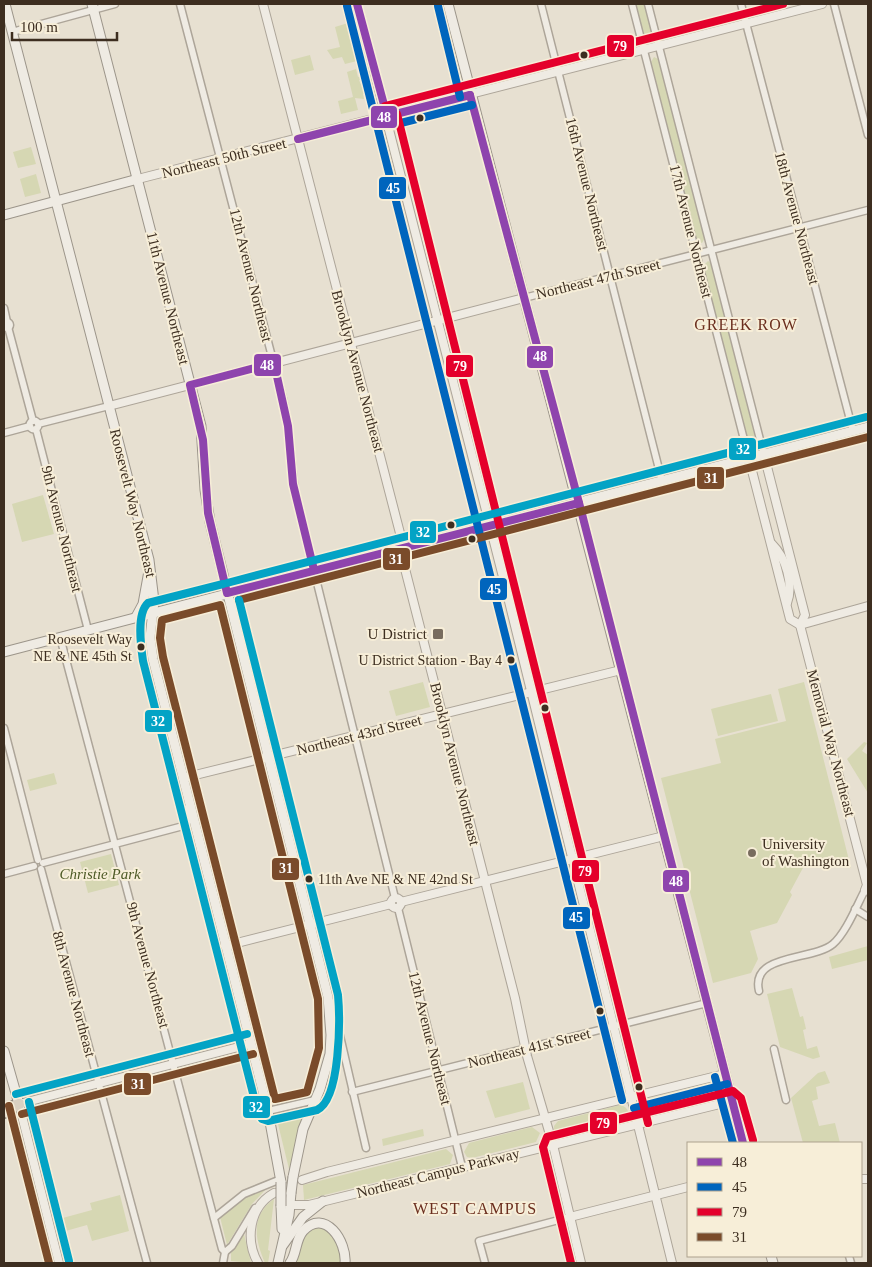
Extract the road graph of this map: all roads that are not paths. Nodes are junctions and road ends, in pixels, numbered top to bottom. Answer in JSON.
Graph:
{"nodes":[{"id":1,"x":4,"y":4,"type":"edge"},
{"id":2,"x":115,"y":4,"type":"edge"},
{"id":3,"x":180,"y":4,"type":"edge"},
{"id":4,"x":263,"y":4,"type":"edge"},
{"id":5,"x":357,"y":4,"type":"edge"},
{"id":6,"x":448,"y":4,"type":"edge"},
{"id":7,"x":541,"y":4,"type":"edge"},
{"id":8,"x":632,"y":4,"type":"edge"},
{"id":9,"x":648,"y":4,"type":"edge"},
{"id":10,"x":741,"y":4,"type":"edge"},
{"id":11,"x":822,"y":4,"type":"edge"},
{"id":12,"x":834,"y":4,"type":"edge"},
{"id":13,"x":93,"y":7,"type":"edge"},
{"id":14,"x":746,"y":23,"type":"junction"},
{"id":15,"x":12,"y":32,"type":"junction"},
{"id":16,"x":658,"y":45,"type":"junction"},
{"id":17,"x":644,"y":49,"type":"junction"},
{"id":18,"x":558,"y":71,"type":"junction"},
{"id":19,"x":470,"y":95,"type":"junction"},
{"id":20,"x":386,"y":116,"type":"junction"},
{"id":21,"x":868,"y":135,"type":"edge"},
{"id":22,"x":298,"y":139,"type":"junction"},
{"id":23,"x":221,"y":159,"type":"junction"},
{"id":24,"x":138,"y":179,"type":"junction"},
{"id":25,"x":56,"y":202,"type":"junction"},
{"id":26,"x":868,"y":210,"type":"edge"},
{"id":27,"x":4,"y":214,"type":"edge"},
{"id":28,"x":799,"y":228,"type":"junction"},
{"id":29,"x":711,"y":250,"type":"junction"},
{"id":30,"x":697,"y":254,"type":"junction"},
{"id":31,"x":610,"y":276,"type":"junction"},
{"id":32,"x":524,"y":298,"type":"junction"},
{"id":33,"x":4,"y":308,"type":"edge"},
{"id":34,"x":438,"y":320,"type":"junction"},
{"id":35,"x":6,"y":325,"type":"edge"},
{"id":36,"x":351,"y":343,"type":"junction"},
{"id":37,"x":274,"y":363,"type":"junction"},
{"id":38,"x":190,"y":385,"type":"junction"},
{"id":39,"x":109,"y":406,"type":"junction"},
{"id":40,"x":34,"y":425,"type":"junction"},
{"id":41,"x":868,"y":427,"type":"edge"},
{"id":42,"x":853,"y":431,"type":"junction"},
{"id":43,"x":4,"y":433,"type":"edge"},
{"id":44,"x":764,"y":455,"type":"junction"},
{"id":45,"x":749,"y":459,"type":"junction"},
{"id":46,"x":662,"y":481,"type":"junction"},
{"id":47,"x":579,"y":502,"type":"junction"},
{"id":48,"x":777,"y":506,"type":"junction"},
{"id":49,"x":762,"y":510,"type":"junction"},
{"id":50,"x":489,"y":525,"type":"junction"},
{"id":51,"x":402,"y":548,"type":"junction"},
{"id":52,"x":150,"y":566,"type":"junction"},
{"id":53,"x":314,"y":570,"type":"junction"},
{"id":54,"x":228,"y":593,"type":"junction"},
{"id":55,"x":868,"y":606,"type":"edge"},
{"id":56,"x":153,"y":612,"type":"junction"},
{"id":57,"x":136,"y":617,"type":"junction"},
{"id":58,"x":800,"y":625,"type":"junction"},
{"id":59,"x":88,"y":630,"type":"junction"},
{"id":60,"x":60,"y":637,"type":"junction"},
{"id":61,"x":4,"y":652,"type":"edge"},
{"id":62,"x":622,"y":670,"type":"junction"},
{"id":63,"x":531,"y":692,"type":"junction"},
{"id":64,"x":443,"y":715,"type":"junction"},
{"id":65,"x":4,"y":728,"type":"edge"},
{"id":66,"x":355,"y":736,"type":"junction"},
{"id":67,"x":269,"y":757,"type":"junction"},
{"id":68,"x":183,"y":778,"type":"junction"},
{"id":69,"x":186,"y":790,"type":"junction"},
{"id":70,"x":194,"y":824,"type":"junction"},
{"id":71,"x":184,"y":826,"type":"junction"},
{"id":72,"x":664,"y":836,"type":"junction"},
{"id":73,"x":116,"y":845,"type":"junction"},
{"id":74,"x":573,"y":858,"type":"junction"},
{"id":75,"x":39,"y":864,"type":"junction"},
{"id":76,"x":4,"y":874,"type":"edge"},
{"id":77,"x":485,"y":880,"type":"junction"},
{"id":78,"x":867,"y":891,"type":"edge"},
{"id":79,"x":396,"y":903,"type":"junction"},
{"id":80,"x":855,"y":908,"type":"junction"},
{"id":81,"x":868,"y":917,"type":"edge"},
{"id":82,"x":310,"y":925,"type":"junction"},
{"id":83,"x":225,"y":946,"type":"junction"},
{"id":84,"x":759,"y":991,"type":"dead end"},
{"id":85,"x":328,"y":997,"type":"junction"},
{"id":86,"x":707,"y":1003,"type":"junction"},
{"id":87,"x":614,"y":1026,"type":"junction"},
{"id":88,"x":250,"y":1044,"type":"junction"},
{"id":89,"x":525,"y":1048,"type":"junction"},
{"id":90,"x":774,"y":1049,"type":"dead end"},
{"id":91,"x":4,"y":1051,"type":"edge"},
{"id":92,"x":174,"y":1064,"type":"junction"},
{"id":93,"x":439,"y":1070,"type":"junction"},
{"id":94,"x":725,"y":1074,"type":"junction"},
{"id":95,"x":98,"y":1083,"type":"junction"},
{"id":96,"x":352,"y":1092,"type":"junction"},
{"id":97,"x":632,"y":1098,"type":"junction"},
{"id":98,"x":315,"y":1100,"type":"junction"},
{"id":99,"x":786,"y":1100,"type":"dead end"},
{"id":100,"x":732,"y":1101,"type":"junction"},
{"id":101,"x":19,"y":1104,"type":"junction"},
{"id":102,"x":4,"y":1106,"type":"edge"},
{"id":103,"x":4,"y":1112,"type":"edge"},
{"id":104,"x":268,"y":1112,"type":"junction"},
{"id":105,"x":545,"y":1119,"type":"junction"},
{"id":106,"x":638,"y":1125,"type":"junction"},
{"id":107,"x":456,"y":1141,"type":"junction"},
{"id":108,"x":743,"y":1142,"type":"edge"},
{"id":109,"x":553,"y":1146,"type":"junction"},
{"id":110,"x":366,"y":1148,"type":"dead end"},
{"id":111,"x":462,"y":1167,"type":"junction"},
{"id":112,"x":297,"y":1179,"type":"junction"},
{"id":113,"x":281,"y":1181,"type":"junction"},
{"id":114,"x":687,"y":1187,"type":"edge"},
{"id":115,"x":274,"y":1193,"type":"dead end"},
{"id":116,"x":655,"y":1196,"type":"junction"},
{"id":117,"x":265,"y":1198,"type":"junction"},
{"id":118,"x":323,"y":1201,"type":"junction"},
{"id":119,"x":285,"y":1205,"type":"junction"},
{"id":120,"x":570,"y":1217,"type":"junction"},
{"id":121,"x":214,"y":1218,"type":"junction"},
{"id":122,"x":282,"y":1243,"type":"junction"},
{"id":123,"x":225,"y":1252,"type":"junction"},
{"id":124,"x":59,"y":1263,"type":"edge"},
{"id":125,"x":147,"y":1263,"type":"edge"},
{"id":126,"x":223,"y":1263,"type":"edge"},
{"id":127,"x":258,"y":1263,"type":"edge"},
{"id":128,"x":278,"y":1263,"type":"edge"},
{"id":129,"x":290,"y":1263,"type":"edge"},
{"id":130,"x":345,"y":1263,"type":"edge"},
{"id":131,"x":485,"y":1263,"type":"edge"},
{"id":132,"x":581,"y":1263,"type":"edge"},
{"id":133,"x":672,"y":1263,"type":"edge"}],
"edges":[{"from":1,"to":15,"type":"main road","name":"Roosevelt Way Northeast"},
{"from":2,"to":13,"type":"street"},
{"from":3,"to":23,"type":"street","name":"12th Avenue Northeast"},
{"from":4,"to":22,"type":"street","name":"Brooklyn Avenue Northeast"},
{"from":5,"to":20,"type":"street"},
{"from":6,"to":19,"type":"main road"},
{"from":7,"to":18,"type":"street","name":"16th Avenue Northeast"},
{"from":8,"to":17,"type":"street","name":"17th Avenue Northeast"},
{"from":9,"to":16,"type":"street","name":"17th Avenue Northeast"},
{"from":10,"to":14,"type":"street","name":"18th Avenue Northeast"},
{"from":11,"to":14,"type":"street","name":"Northeast 50th Street"},
{"from":12,"to":21,"type":"street"},
{"from":13,"to":15,"type":"street"},
{"from":13,"to":24,"type":"main road","name":"11th Avenue Northeast"},
{"from":14,"to":16,"type":"street","name":"Northeast 50th Street"},
{"from":14,"to":28,"type":"street","name":"18th Avenue Northeast"},
{"from":15,"to":25,"type":"main road","name":"Roosevelt Way Northeast"},
{"from":16,"to":17,"type":"street","name":"Northeast 50th Street"},
{"from":16,"to":29,"type":"street","name":"17th Avenue Northeast"},
{"from":17,"to":18,"type":"street","name":"Northeast 50th Street"},
{"from":17,"to":30,"type":"street","name":"17th Avenue Northeast"},
{"from":18,"to":19,"type":"street","name":"Northeast 50th Street"},
{"from":18,"to":31,"type":"street","name":"16th Avenue Northeast"},
{"from":19,"to":20,"type":"street","name":"Northeast 50th Street"},
{"from":19,"to":32,"type":"main road"},
{"from":20,"to":22,"type":"street","name":"Northeast 50th Street"},
{"from":20,"to":34,"type":"street"},
{"from":22,"to":23,"type":"street","name":"Northeast 50th Street"},
{"from":22,"to":36,"type":"street","name":"Brooklyn Avenue Northeast"},
{"from":23,"to":24,"type":"street","name":"Northeast 50th Street"},
{"from":23,"to":37,"type":"street","name":"12th Avenue Northeast"},
{"from":24,"to":25,"type":"main road","name":"Northeast 50th Street"},
{"from":24,"to":38,"type":"main road","name":"11th Avenue Northeast"},
{"from":25,"to":27,"type":"main road","name":"Northeast 50th Street"},
{"from":25,"to":39,"type":"main road","name":"Roosevelt Way Northeast"},
{"from":26,"to":28,"type":"street","name":"Northeast 47th Street"},
{"from":28,"to":29,"type":"street","name":"Northeast 47th Street"},
{"from":28,"to":42,"type":"street","name":"18th Avenue Northeast"},
{"from":29,"to":30,"type":"street","name":"Northeast 47th Street"},
{"from":29,"to":44,"type":"street","name":"17th Avenue Northeast"},
{"from":30,"to":31,"type":"street","name":"Northeast 47th Street"},
{"from":30,"to":45,"type":"street","name":"17th Avenue Northeast"},
{"from":31,"to":32,"type":"street","name":"Northeast 47th Street"},
{"from":31,"to":46,"type":"street","name":"16th Avenue Northeast"},
{"from":32,"to":34,"type":"street","name":"Northeast 47th Street"},
{"from":32,"to":47,"type":"main road"},
{"from":33,"to":35,"type":"street","name":"9th Avenue Northeast"},
{"from":34,"to":36,"type":"street","name":"Northeast 47th Street"},
{"from":34,"to":50,"type":"street"},
{"from":35,"to":40,"type":"street","name":"9th Avenue Northeast"},
{"from":36,"to":37,"type":"street","name":"Northeast 47th Street"},
{"from":36,"to":51,"type":"street","name":"Brooklyn Avenue Northeast"},
{"from":37,"to":38,"type":"street","name":"Northeast 47th Street"},
{"from":37,"to":53,"type":"street","name":"12th Avenue Northeast"},
{"from":38,"to":39,"type":"street","name":"Northeast 47th Street"},
{"from":38,"to":54,"type":"main road","name":"11th Avenue Northeast"},
{"from":39,"to":40,"type":"street","name":"Northeast 47th Street"},
{"from":39,"to":52,"type":"main road","name":"Roosevelt Way Northeast"},
{"from":40,"to":43,"type":"street","name":"Northeast 47th Street"},
{"from":40,"to":59,"type":"street","name":"9th Avenue Northeast"},
{"from":41,"to":42,"type":"main road"},
{"from":42,"to":44,"type":"main road"},
{"from":44,"to":45,"type":"main road"},
{"from":44,"to":48,"type":"street","name":"Memorial Way Northeast"},
{"from":45,"to":46,"type":"main road"},
{"from":45,"to":49,"type":"street"},
{"from":46,"to":47,"type":"main road"},
{"from":47,"to":50,"type":"main road"},
{"from":47,"to":62,"type":"main road"},
{"from":48,"to":49,"type":"street"},
{"from":48,"to":58,"type":"street","name":"Memorial Way Northeast"},
{"from":49,"to":58,"type":"street","name":"Memorial Way Northeast"},
{"from":50,"to":51,"type":"main road"},
{"from":50,"to":63,"type":"street"},
{"from":51,"to":53,"type":"main road"},
{"from":51,"to":64,"type":"street","name":"Brooklyn Avenue Northeast"},
{"from":52,"to":56,"type":"main road","name":"Roosevelt Way Northeast"},
{"from":52,"to":57,"type":"main road"},
{"from":53,"to":54,"type":"main road"},
{"from":53,"to":66,"type":"street","name":"12th Avenue Northeast"},
{"from":54,"to":56,"type":"main road"},
{"from":54,"to":67,"type":"main road","name":"11th Avenue Northeast"},
{"from":55,"to":58,"type":"street"},
{"from":56,"to":57,"type":"main road"},
{"from":56,"to":68,"type":"main road","name":"Roosevelt Way Northeast"},
{"from":57,"to":59,"type":"main road"},
{"from":58,"to":78,"type":"street","name":"Memorial Way Northeast"},
{"from":59,"to":60,"type":"main road"},
{"from":60,"to":61,"type":"main road"},
{"from":60,"to":73,"type":"street","name":"9th Avenue Northeast"},
{"from":62,"to":63,"type":"street","name":"Northeast 43rd Street"},
{"from":62,"to":72,"type":"main road"},
{"from":63,"to":64,"type":"street","name":"Northeast 43rd Street"},
{"from":63,"to":74,"type":"street"},
{"from":64,"to":66,"type":"street","name":"Northeast 43rd Street"},
{"from":64,"to":77,"type":"street","name":"Brooklyn Avenue Northeast"},
{"from":65,"to":75,"type":"street","name":"8th Avenue Northeast"},
{"from":66,"to":67,"type":"street","name":"Northeast 43rd Street"},
{"from":66,"to":79,"type":"street","name":"12th Avenue Northeast"},
{"from":67,"to":68,"type":"street","name":"Northeast 43rd Street"},
{"from":67,"to":82,"type":"main road","name":"11th Avenue Northeast"},
{"from":68,"to":69,"type":"main road","name":"Roosevelt Way Northeast"},
{"from":69,"to":70,"type":"main road","name":"Roosevelt Way Northeast"},
{"from":69,"to":71,"type":"main road"},
{"from":70,"to":71,"type":"street"},
{"from":70,"to":83,"type":"main road","name":"Roosevelt Way Northeast"},
{"from":71,"to":73,"type":"street"},
{"from":72,"to":74,"type":"street"},
{"from":72,"to":86,"type":"main road"},
{"from":73,"to":75,"type":"street"},
{"from":73,"to":92,"type":"street","name":"9th Avenue Northeast"},
{"from":74,"to":77,"type":"street"},
{"from":74,"to":87,"type":"street"},
{"from":75,"to":76,"type":"street"},
{"from":75,"to":95,"type":"street","name":"8th Avenue Northeast"},
{"from":77,"to":79,"type":"street"},
{"from":77,"to":89,"type":"street","name":"Brooklyn Avenue Northeast"},
{"from":78,"to":80,"type":"street"},
{"from":79,"to":82,"type":"street"},
{"from":79,"to":93,"type":"street","name":"12th Avenue Northeast"},
{"from":80,"to":81,"type":"street"},
{"from":80,"to":84,"type":"street"},
{"from":82,"to":83,"type":"street"},
{"from":82,"to":85,"type":"main road","name":"11th Avenue Northeast"},
{"from":83,"to":88,"type":"main road","name":"Roosevelt Way Northeast"},
{"from":85,"to":96,"type":"street","name":"11th Avenue Northeast"},
{"from":85,"to":98,"type":"main road"},
{"from":86,"to":87,"type":"street","name":"Northeast 41st Street"},
{"from":86,"to":94,"type":"main road"},
{"from":87,"to":89,"type":"street","name":"Northeast 41st Street"},
{"from":87,"to":97,"type":"street"},
{"from":88,"to":92,"type":"street"},
{"from":88,"to":104,"type":"main road","name":"Roosevelt Way Northeast"},
{"from":89,"to":93,"type":"street","name":"Northeast 41st Street"},
{"from":89,"to":105,"type":"street","name":"Brooklyn Avenue Northeast"},
{"from":90,"to":99,"type":"street"},
{"from":91,"to":101,"type":"main road"},
{"from":92,"to":95,"type":"street"},
{"from":92,"to":121,"type":"street","name":"9th Avenue Northeast"},
{"from":93,"to":96,"type":"street","name":"Northeast 41st Street"},
{"from":93,"to":107,"type":"street","name":"12th Avenue Northeast"},
{"from":94,"to":97,"type":"street","name":"Northeast Campus Parkway"},
{"from":94,"to":100,"type":"main road"},
{"from":95,"to":101,"type":"street"},
{"from":95,"to":125,"type":"street","name":"8th Avenue Northeast"},
{"from":96,"to":110,"type":"street","name":"11th Avenue Northeast"},
{"from":97,"to":105,"type":"street","name":"Northeast Campus Parkway"},
{"from":97,"to":106,"type":"street"},
{"from":98,"to":104,"type":"street"},
{"from":98,"to":112,"type":"main road"},
{"from":100,"to":106,"type":"street","name":"Northeast Campus Parkway"},
{"from":100,"to":108,"type":"main road"},
{"from":101,"to":102,"type":"street"},
{"from":101,"to":103,"type":"highway"},
{"from":101,"to":124,"type":"street"},
{"from":104,"to":113,"type":"main road","name":"Roosevelt Way Northeast"},
{"from":105,"to":107,"type":"street","name":"Northeast Campus Parkway"},
{"from":105,"to":109,"type":"street","name":"Brooklyn Avenue Northeast"},
{"from":106,"to":109,"type":"street","name":"Northeast Campus Parkway"},
{"from":106,"to":116,"type":"street"},
{"from":107,"to":111,"type":"street","name":"12th Avenue Northeast"},
{"from":107,"to":112,"type":"street","name":"Northeast Campus Parkway"},
{"from":109,"to":111,"type":"street","name":"Northeast Campus Parkway"},
{"from":109,"to":120,"type":"street","name":"Brooklyn Avenue Northeast"},
{"from":111,"to":118,"type":"street","name":"Northeast Campus Parkway"},
{"from":112,"to":119,"type":"main road","bridge":true},
{"from":113,"to":119,"type":"main road","name":"Roosevelt Way Northeast"},
{"from":113,"to":121,"type":"street"},
{"from":114,"to":116,"type":"street"},
{"from":115,"to":117,"type":"street"},
{"from":116,"to":120,"type":"street"},
{"from":116,"to":133,"type":"street"},
{"from":117,"to":123,"type":"street"},
{"from":117,"to":127,"type":"street"},
{"from":118,"to":119,"type":"street","name":"Northeast Campus Parkway"},
{"from":118,"to":122,"type":"main road"},
{"from":119,"to":122,"type":"main road"},
{"from":120,"to":131,"type":"street"},
{"from":120,"to":132,"type":"street","name":"Brooklyn Avenue Northeast"},
{"from":121,"to":123,"type":"street","name":"9th Avenue Northeast"},
{"from":122,"to":128,"type":"main road"},
{"from":123,"to":126,"type":"street","name":"9th Avenue Northeast"},
{"from":129,"to":130,"type":"main road"}]}
